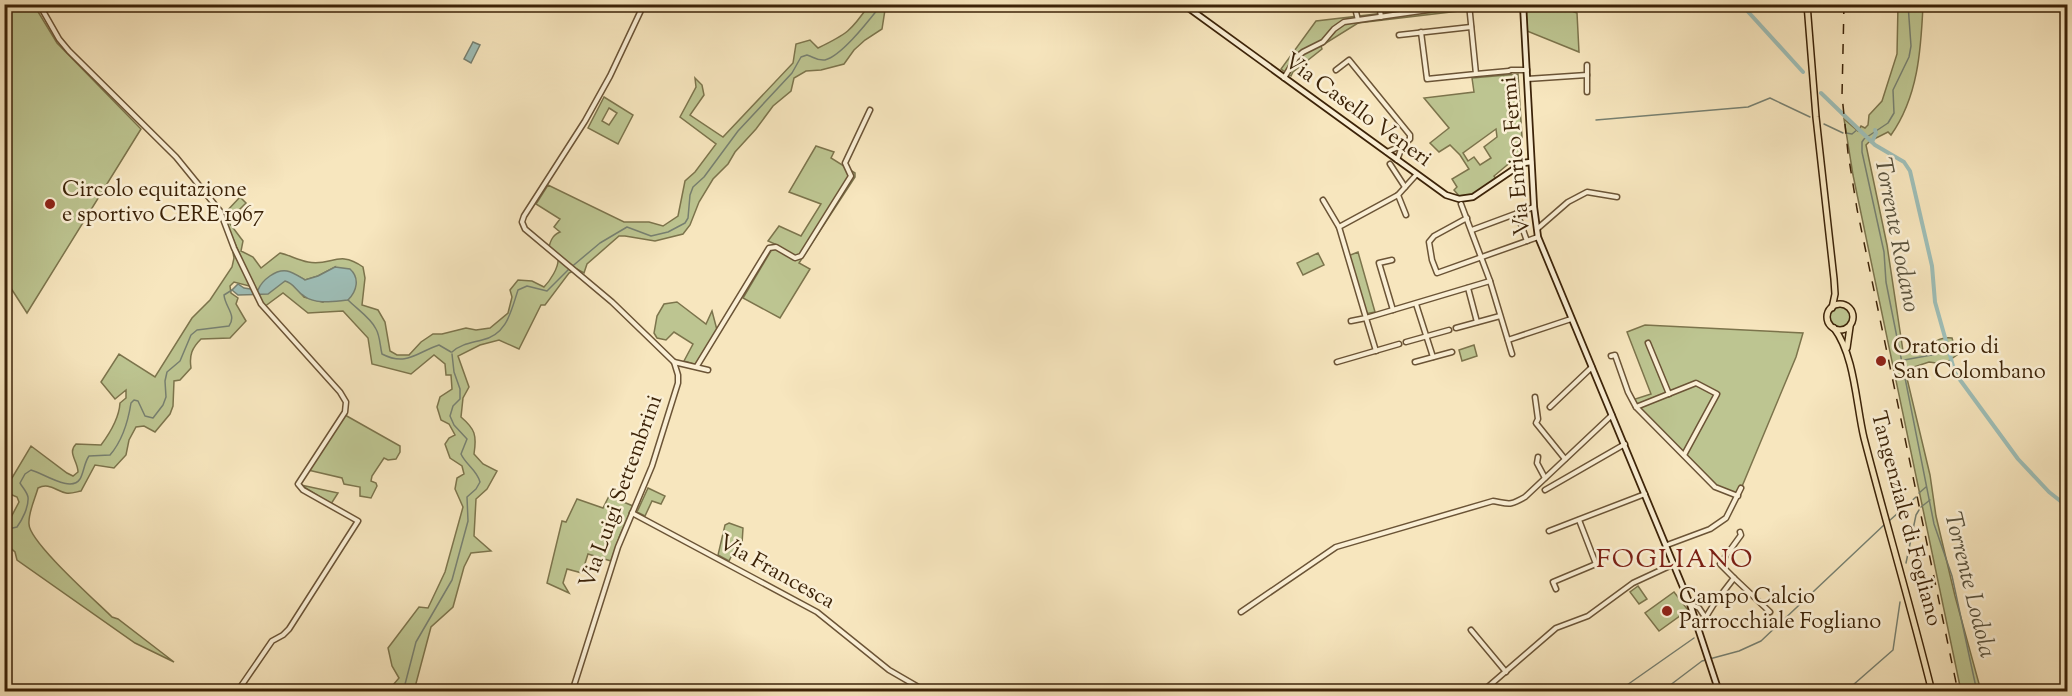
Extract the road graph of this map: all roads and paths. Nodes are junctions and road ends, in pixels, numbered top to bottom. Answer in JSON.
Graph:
{"nodes":[{"id":1,"x":39,"y":4,"type":"edge"},
{"id":2,"x":644,"y":4,"type":"edge"},
{"id":3,"x":1183,"y":4,"type":"edge"},
{"id":4,"x":1354,"y":4,"type":"edge"},
{"id":5,"x":1379,"y":4,"type":"edge"},
{"id":6,"x":1416,"y":4,"type":"edge"},
{"id":7,"x":1523,"y":4,"type":"edge"},
{"id":8,"x":1807,"y":4,"type":"edge"},
{"id":9,"x":1469,"y":5,"type":"edge"},
{"id":10,"x":1416,"y":13,"type":"junction"},
{"id":11,"x":1381,"y":17,"type":"junction"},
{"id":12,"x":1358,"y":20,"type":"junction"},
{"id":13,"x":1471,"y":27,"type":"junction"},
{"id":14,"x":1421,"y":32,"type":"junction"},
{"id":15,"x":1398,"y":35,"type":"dead end"},
{"id":16,"x":1587,"y":65,"type":"dead end"},
{"id":17,"x":1336,"y":70,"type":"dead end"},
{"id":18,"x":1527,"y":70,"type":"junction"},
{"id":19,"x":1476,"y":74,"type":"junction"},
{"id":20,"x":1587,"y":75,"type":"junction"},
{"id":21,"x":1284,"y":78,"type":"junction"},
{"id":22,"x":1527,"y":79,"type":"junction"},
{"id":23,"x":1587,"y":92,"type":"dead end"},
{"id":24,"x":870,"y":110,"type":"dead end"},
{"id":25,"x":1402,"y":145,"type":"junction"},
{"id":26,"x":1387,"y":152,"type":"junction"},
{"id":27,"x":1397,"y":160,"type":"junction"},
{"id":28,"x":1390,"y":164,"type":"dead end"},
{"id":29,"x":1531,"y":165,"type":"junction"},
{"id":30,"x":1416,"y":175,"type":"junction"},
{"id":31,"x":1405,"y":188,"type":"junction"},
{"id":32,"x":1398,"y":195,"type":"junction"},
{"id":33,"x":1617,"y":197,"type":"dead end"},
{"id":34,"x":1323,"y":200,"type":"dead end"},
{"id":35,"x":1461,"y":204,"type":"dead end"},
{"id":36,"x":1534,"y":207,"type":"junction"},
{"id":37,"x":1517,"y":213,"type":"junction"},
{"id":38,"x":1406,"y":215,"type":"dead end"},
{"id":39,"x":1467,"y":218,"type":"junction"},
{"id":40,"x":1339,"y":227,"type":"junction"},
{"id":41,"x":1537,"y":229,"type":"junction"},
{"id":42,"x":1472,"y":231,"type":"junction"},
{"id":43,"x":1538,"y":237,"type":"junction"},
{"id":44,"x":1527,"y":241,"type":"junction"},
{"id":45,"x":1481,"y":258,"type":"junction"},
{"id":46,"x":1392,"y":260,"type":"dead end"},
{"id":47,"x":1834,"y":279,"type":"junction"},
{"id":48,"x":1490,"y":281,"type":"junction"},
{"id":49,"x":1468,"y":288,"type":"junction"},
{"id":50,"x":1416,"y":304,"type":"junction"},
{"id":51,"x":1847,"y":306,"type":"junction"},
{"id":52,"x":1832,"y":308,"type":"junction"},
{"id":53,"x":1393,"y":310,"type":"junction"},
{"id":54,"x":1500,"y":316,"type":"junction"},
{"id":55,"x":1366,"y":318,"type":"junction"},
{"id":56,"x":1571,"y":319,"type":"junction"},
{"id":57,"x":1351,"y":321,"type":"dead end"},
{"id":58,"x":1477,"y":322,"type":"junction"},
{"id":59,"x":1850,"y":326,"type":"junction"},
{"id":60,"x":1456,"y":328,"type":"dead end"},
{"id":61,"x":1834,"y":328,"type":"junction"},
{"id":62,"x":1449,"y":330,"type":"dead end"},
{"id":63,"x":1426,"y":337,"type":"junction"},
{"id":64,"x":1508,"y":340,"type":"junction"},
{"id":65,"x":1406,"y":342,"type":"dead end"},
{"id":66,"x":1648,"y":343,"type":"dead end"},
{"id":67,"x":1399,"y":344,"type":"dead end"},
{"id":68,"x":1376,"y":351,"type":"junction"},
{"id":69,"x":1452,"y":352,"type":"dead end"},
{"id":70,"x":1512,"y":354,"type":"dead end"},
{"id":71,"x":1847,"y":355,"type":"junction"},
{"id":72,"x":1611,"y":356,"type":"dead end"},
{"id":73,"x":1432,"y":357,"type":"junction"},
{"id":74,"x":674,"y":362,"type":"junction"},
{"id":75,"x":1337,"y":362,"type":"dead end"},
{"id":76,"x":1415,"y":362,"type":"dead end"},
{"id":77,"x":697,"y":366,"type":"junction"},
{"id":78,"x":1592,"y":367,"type":"junction"},
{"id":79,"x":708,"y":370,"type":"dead end"},
{"id":80,"x":1669,"y":394,"type":"junction"},
{"id":81,"x":1535,"y":397,"type":"dead end"},
{"id":82,"x":1550,"y":407,"type":"dead end"},
{"id":83,"x":1636,"y":407,"type":"junction"},
{"id":84,"x":1613,"y":414,"type":"junction"},
{"id":85,"x":1625,"y":444,"type":"junction"},
{"id":86,"x":1684,"y":455,"type":"junction"},
{"id":87,"x":1538,"y":457,"type":"dead end"},
{"id":88,"x":1564,"y":459,"type":"junction"},
{"id":89,"x":1545,"y":478,"type":"junction"},
{"id":90,"x":1741,"y":488,"type":"dead end"},
{"id":91,"x":1545,"y":490,"type":"dead end"},
{"id":92,"x":1645,"y":494,"type":"junction"},
{"id":93,"x":1738,"y":496,"type":"junction"},
{"id":94,"x":632,"y":513,"type":"junction"},
{"id":95,"x":1579,"y":520,"type":"junction"},
{"id":96,"x":1549,"y":531,"type":"dead end"},
{"id":97,"x":1740,"y":532,"type":"dead end"},
{"id":98,"x":1667,"y":545,"type":"junction"},
{"id":99,"x":1675,"y":564,"type":"junction"},
{"id":100,"x":1734,"y":578,"type":"junction"},
{"id":101,"x":1556,"y":589,"type":"dead end"},
{"id":102,"x":1690,"y":604,"type":"junction"},
{"id":103,"x":1241,"y":612,"type":"dead end"},
{"id":104,"x":1770,"y":612,"type":"dead end"},
{"id":105,"x":1705,"y":617,"type":"junction"},
{"id":106,"x":1699,"y":628,"type":"junction"},
{"id":107,"x":1471,"y":630,"type":"dead end"},
{"id":108,"x":1506,"y":672,"type":"junction"},
{"id":109,"x":237,"y":692,"type":"edge"},
{"id":110,"x":572,"y":692,"type":"edge"},
{"id":111,"x":927,"y":692,"type":"edge"},
{"id":112,"x":1482,"y":692,"type":"edge"},
{"id":113,"x":1719,"y":692,"type":"edge"},
{"id":114,"x":1932,"y":692,"type":"edge"}],
"edges":[{"from":1,"to":109,"type":"street"},
{"from":2,"to":74,"type":"street"},
{"from":3,"to":21,"type":"street","name":"Via Casello Veneri"},
{"from":4,"to":12,"type":"street"},
{"from":5,"to":11,"type":"street"},
{"from":6,"to":10,"type":"street"},
{"from":7,"to":18,"type":"street","name":"Via Enrico Fermi"},
{"from":8,"to":47,"type":"main road","name":"Tangenziale di Fogliano"},
{"from":9,"to":10,"type":"street"},
{"from":9,"to":13,"type":"street"},
{"from":10,"to":11,"type":"street"},
{"from":11,"to":12,"type":"street"},
{"from":12,"to":21,"type":"street"},
{"from":13,"to":14,"type":"street"},
{"from":13,"to":19,"type":"street"},
{"from":14,"to":15,"type":"street"},
{"from":14,"to":19,"type":"street"},
{"from":16,"to":20,"type":"street"},
{"from":17,"to":25,"type":"street"},
{"from":18,"to":19,"type":"street"},
{"from":18,"to":22,"type":"street","name":"Via Enrico Fermi"},
{"from":20,"to":22,"type":"street"},
{"from":20,"to":23,"type":"street"},
{"from":21,"to":26,"type":"street","name":"Via Casello Veneri"},
{"from":22,"to":29,"type":"street","name":"Via Enrico Fermi"},
{"from":24,"to":77,"type":"street"},
{"from":25,"to":26,"type":"street"},
{"from":25,"to":27,"type":"street"},
{"from":26,"to":27,"type":"street","name":"Via Casello Veneri"},
{"from":27,"to":30,"type":"street","name":"Via Casello Veneri"},
{"from":28,"to":31,"type":"street"},
{"from":29,"to":30,"type":"street","name":"Via Casello Veneri"},
{"from":29,"to":36,"type":"street","name":"Via Enrico Fermi"},
{"from":30,"to":31,"type":"street"},
{"from":31,"to":32,"type":"street"},
{"from":32,"to":38,"type":"street"},
{"from":32,"to":40,"type":"street"},
{"from":33,"to":41,"type":"street"},
{"from":34,"to":40,"type":"street"},
{"from":35,"to":39,"type":"street"},
{"from":36,"to":37,"type":"street"},
{"from":36,"to":41,"type":"street","name":"Via Enrico Fermi"},
{"from":37,"to":42,"type":"street"},
{"from":37,"to":44,"type":"street"},
{"from":39,"to":42,"type":"street"},
{"from":39,"to":45,"type":"street"},
{"from":40,"to":55,"type":"street"},
{"from":41,"to":43,"type":"street","name":"Via Enrico Fermi"},
{"from":42,"to":45,"type":"street"},
{"from":43,"to":44,"type":"street"},
{"from":43,"to":56,"type":"street","name":"Via Enrico Fermi"},
{"from":44,"to":45,"type":"street"},
{"from":45,"to":48,"type":"street"},
{"from":46,"to":53,"type":"street"},
{"from":47,"to":51,"type":"main road","name":"Tangenziale di Fogliano"},
{"from":47,"to":52,"type":"main road","name":"Tangenziale di Fogliano"},
{"from":48,"to":49,"type":"street"},
{"from":48,"to":54,"type":"street"},
{"from":49,"to":50,"type":"street"},
{"from":49,"to":58,"type":"street"},
{"from":50,"to":53,"type":"street"},
{"from":50,"to":63,"type":"street"},
{"from":51,"to":52,"type":"main road"},
{"from":51,"to":59,"type":"main road","name":"Tangenziale di Fogliano"},
{"from":52,"to":61,"type":"main road","name":"Tangenziale di Fogliano"},
{"from":53,"to":55,"type":"street"},
{"from":54,"to":58,"type":"street"},
{"from":54,"to":64,"type":"street"},
{"from":55,"to":57,"type":"street"},
{"from":55,"to":68,"type":"street"},
{"from":56,"to":64,"type":"street"},
{"from":56,"to":78,"type":"street","name":"Via Enrico Fermi"},
{"from":58,"to":60,"type":"street"},
{"from":59,"to":61,"type":"main road"},
{"from":59,"to":71,"type":"main road","name":"Tangenziale di Fogliano"},
{"from":61,"to":71,"type":"main road","name":"Tangenziale di Fogliano"},
{"from":62,"to":63,"type":"street"},
{"from":63,"to":65,"type":"street"},
{"from":63,"to":73,"type":"street"},
{"from":64,"to":70,"type":"street"},
{"from":66,"to":80,"type":"street"},
{"from":67,"to":68,"type":"street"},
{"from":68,"to":75,"type":"street"},
{"from":69,"to":73,"type":"street"},
{"from":71,"to":114,"type":"main road","name":"Tangenziale di Fogliano"},
{"from":72,"to":83,"type":"street"},
{"from":73,"to":76,"type":"street"},
{"from":74,"to":77,"type":"street"},
{"from":74,"to":94,"type":"street","name":"Via Luigi Settembrini"},
{"from":77,"to":79,"type":"street"},
{"from":78,"to":82,"type":"street"},
{"from":78,"to":84,"type":"street","name":"Via Enrico Fermi"},
{"from":80,"to":83,"type":"street"},
{"from":80,"to":86,"type":"street"},
{"from":81,"to":88,"type":"street"},
{"from":83,"to":86,"type":"street"},
{"from":84,"to":85,"type":"street","name":"Via Enrico Fermi"},
{"from":84,"to":88,"type":"street"},
{"from":85,"to":91,"type":"street"},
{"from":85,"to":92,"type":"street","name":"Via Enrico Fermi"},
{"from":86,"to":93,"type":"street"},
{"from":87,"to":89,"type":"street"},
{"from":88,"to":89,"type":"street"},
{"from":89,"to":103,"type":"street"},
{"from":90,"to":93,"type":"street"},
{"from":92,"to":95,"type":"street"},
{"from":92,"to":98,"type":"street","name":"Via Enrico Fermi"},
{"from":93,"to":98,"type":"street"},
{"from":94,"to":110,"type":"street","name":"Via Luigi Settembrini"},
{"from":94,"to":111,"type":"street","name":"Via Francesca"},
{"from":95,"to":96,"type":"street"},
{"from":95,"to":101,"type":"street"},
{"from":97,"to":100,"type":"street"},
{"from":98,"to":99,"type":"street","name":"Via Enrico Fermi"},
{"from":99,"to":102,"type":"street","name":"Via Enrico Fermi"},
{"from":99,"to":108,"type":"street"},
{"from":100,"to":104,"type":"street"},
{"from":100,"to":105,"type":"street"},
{"from":102,"to":105,"type":"street"},
{"from":102,"to":106,"type":"street","name":"Via Enrico Fermi"},
{"from":105,"to":106,"type":"street"},
{"from":106,"to":113,"type":"street","name":"Via Enrico Fermi"},
{"from":107,"to":108,"type":"street"},
{"from":108,"to":112,"type":"street"}]}
